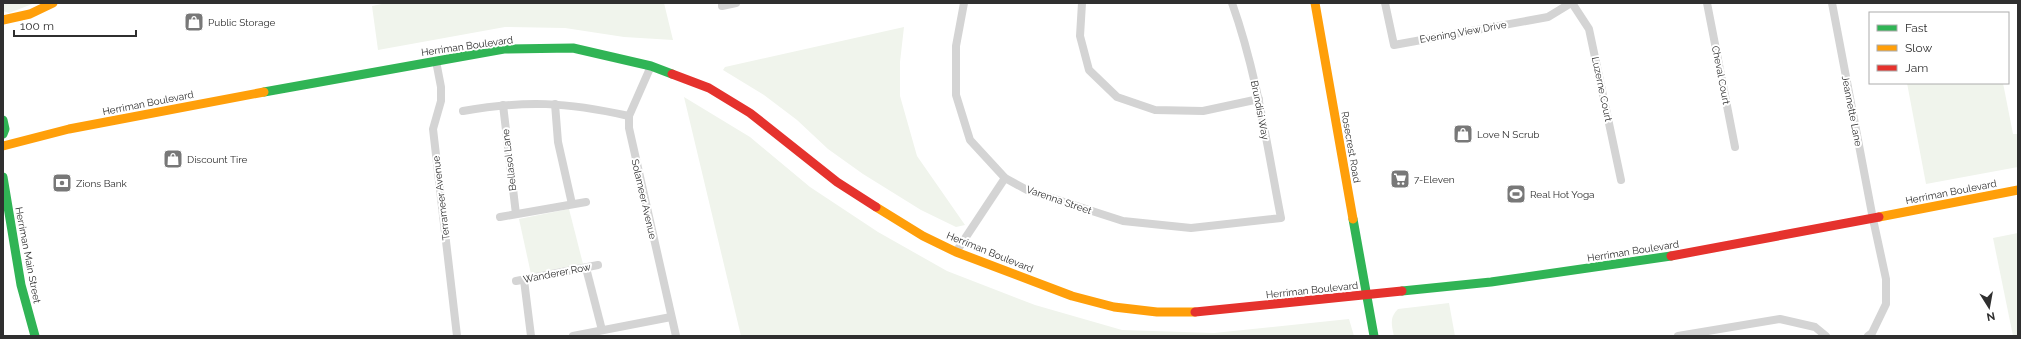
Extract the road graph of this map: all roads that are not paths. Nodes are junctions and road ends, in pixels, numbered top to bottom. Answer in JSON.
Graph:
{"nodes":[{"id":1,"x":53,"y":3,"type":"edge"},
{"id":2,"x":736,"y":3,"type":"edge"},
{"id":3,"x":964,"y":3,"type":"edge"},
{"id":4,"x":1082,"y":3,"type":"edge"},
{"id":5,"x":1232,"y":3,"type":"edge"},
{"id":6,"x":1315,"y":3,"type":"edge"},
{"id":7,"x":1385,"y":3,"type":"edge"},
{"id":8,"x":1572,"y":3,"type":"edge"},
{"id":9,"x":1706,"y":3,"type":"edge"},
{"id":10,"x":1832,"y":3,"type":"edge"},
{"id":11,"x":722,"y":4,"type":"edge"},
{"id":12,"x":3,"y":20,"type":"edge"},
{"id":13,"x":436,"y":61,"type":"junction"},
{"id":14,"x":651,"y":66,"type":"junction"},
{"id":15,"x":1259,"y":99,"type":"junction"},
{"id":16,"x":555,"y":104,"type":"junction"},
{"id":17,"x":503,"y":105,"type":"junction"},
{"id":18,"x":463,"y":111,"type":"dead end"},
{"id":19,"x":629,"y":116,"type":"junction"},
{"id":20,"x":3,"y":120,"type":"edge"},
{"id":21,"x":3,"y":134,"type":"edge"},
{"id":22,"x":3,"y":146,"type":"edge"},
{"id":23,"x":1735,"y":147,"type":"dead end"},
{"id":24,"x":3,"y":177,"type":"edge"},
{"id":25,"x":1005,"y":178,"type":"junction"},
{"id":26,"x":1621,"y":180,"type":"dead end"},
{"id":27,"x":2018,"y":190,"type":"edge"},
{"id":28,"x":586,"y":202,"type":"dead end"},
{"id":29,"x":572,"y":204,"type":"junction"},
{"id":30,"x":516,"y":214,"type":"junction"},
{"id":31,"x":500,"y":217,"type":"dead end"},
{"id":32,"x":1281,"y":218,"type":"joint"},
{"id":33,"x":1872,"y":219,"type":"junction"},
{"id":34,"x":956,"y":252,"type":"junction"},
{"id":35,"x":598,"y":265,"type":"dead end"},
{"id":36,"x":586,"y":268,"type":"junction"},
{"id":37,"x":1366,"y":295,"type":"junction"},
{"id":38,"x":671,"y":317,"type":"junction"},
{"id":39,"x":602,"y":330,"type":"junction"},
{"id":40,"x":35,"y":336,"type":"edge"},
{"id":41,"x":457,"y":336,"type":"edge"},
{"id":42,"x":531,"y":336,"type":"edge"},
{"id":43,"x":573,"y":336,"type":"edge"},
{"id":44,"x":676,"y":336,"type":"edge"},
{"id":45,"x":1374,"y":336,"type":"edge"},
{"id":46,"x":1678,"y":336,"type":"edge"},
{"id":47,"x":1826,"y":336,"type":"edge"},
{"id":48,"x":1868,"y":336,"type":"edge"}],
"edges":[{"from":1,"to":12,"type":"main road"},
{"from":2,"to":11,"type":"street"},
{"from":3,"to":25,"type":"street","name":"Varenna Street"},
{"from":4,"to":15,"type":"street"},
{"from":5,"to":15,"type":"street","name":"Brundisi Way"},
{"from":6,"to":37,"type":"main road","name":"Rosecrest Road"},
{"from":7,"to":8,"type":"street","name":"Evening View Drive"},
{"from":8,"to":26,"type":"street","name":"Luzerne Court"},
{"from":9,"to":23,"type":"street","name":"Cheval Court"},
{"from":10,"to":33,"type":"street","name":"Jeannette Lane"},
{"from":13,"to":14,"type":"main road","name":"Herriman Boulevard"},
{"from":13,"to":22,"type":"main road","name":"Herriman Boulevard"},
{"from":13,"to":41,"type":"street","name":"Terrameer Avenue"},
{"from":14,"to":19,"type":"street","name":"Solameer Avenue"},
{"from":14,"to":34,"type":"main road","name":"Herriman Boulevard"},
{"from":15,"to":32,"type":"street","name":"Brundisi Way"},
{"from":16,"to":17,"type":"street"},
{"from":16,"to":19,"type":"street"},
{"from":16,"to":29,"type":"street"},
{"from":17,"to":18,"type":"street"},
{"from":17,"to":30,"type":"street","name":"Bellasol Lane"},
{"from":19,"to":38,"type":"street","name":"Solameer Avenue"},
{"from":20,"to":21,"type":"main road"},
{"from":24,"to":40,"type":"main road","name":"Herriman Main Street"},
{"from":25,"to":32,"type":"street","name":"Varenna Street"},
{"from":25,"to":34,"type":"street"},
{"from":27,"to":33,"type":"main road","name":"Herriman Boulevard"},
{"from":28,"to":29,"type":"street"},
{"from":29,"to":30,"type":"street"},
{"from":30,"to":31,"type":"street"},
{"from":33,"to":37,"type":"main road","name":"Herriman Boulevard"},
{"from":33,"to":48,"type":"street","name":"Jeannette Lane"},
{"from":34,"to":37,"type":"main road","name":"Herriman Boulevard"},
{"from":35,"to":36,"type":"street","name":"Wanderer Row"},
{"from":36,"to":39,"type":"street"},
{"from":36,"to":42,"type":"street","name":"Wanderer Row"},
{"from":37,"to":45,"type":"main road","name":"Rosecrest Road"},
{"from":38,"to":39,"type":"street"},
{"from":38,"to":44,"type":"street","name":"Solameer Avenue"},
{"from":39,"to":43,"type":"street"},
{"from":46,"to":47,"type":"street"}]}
